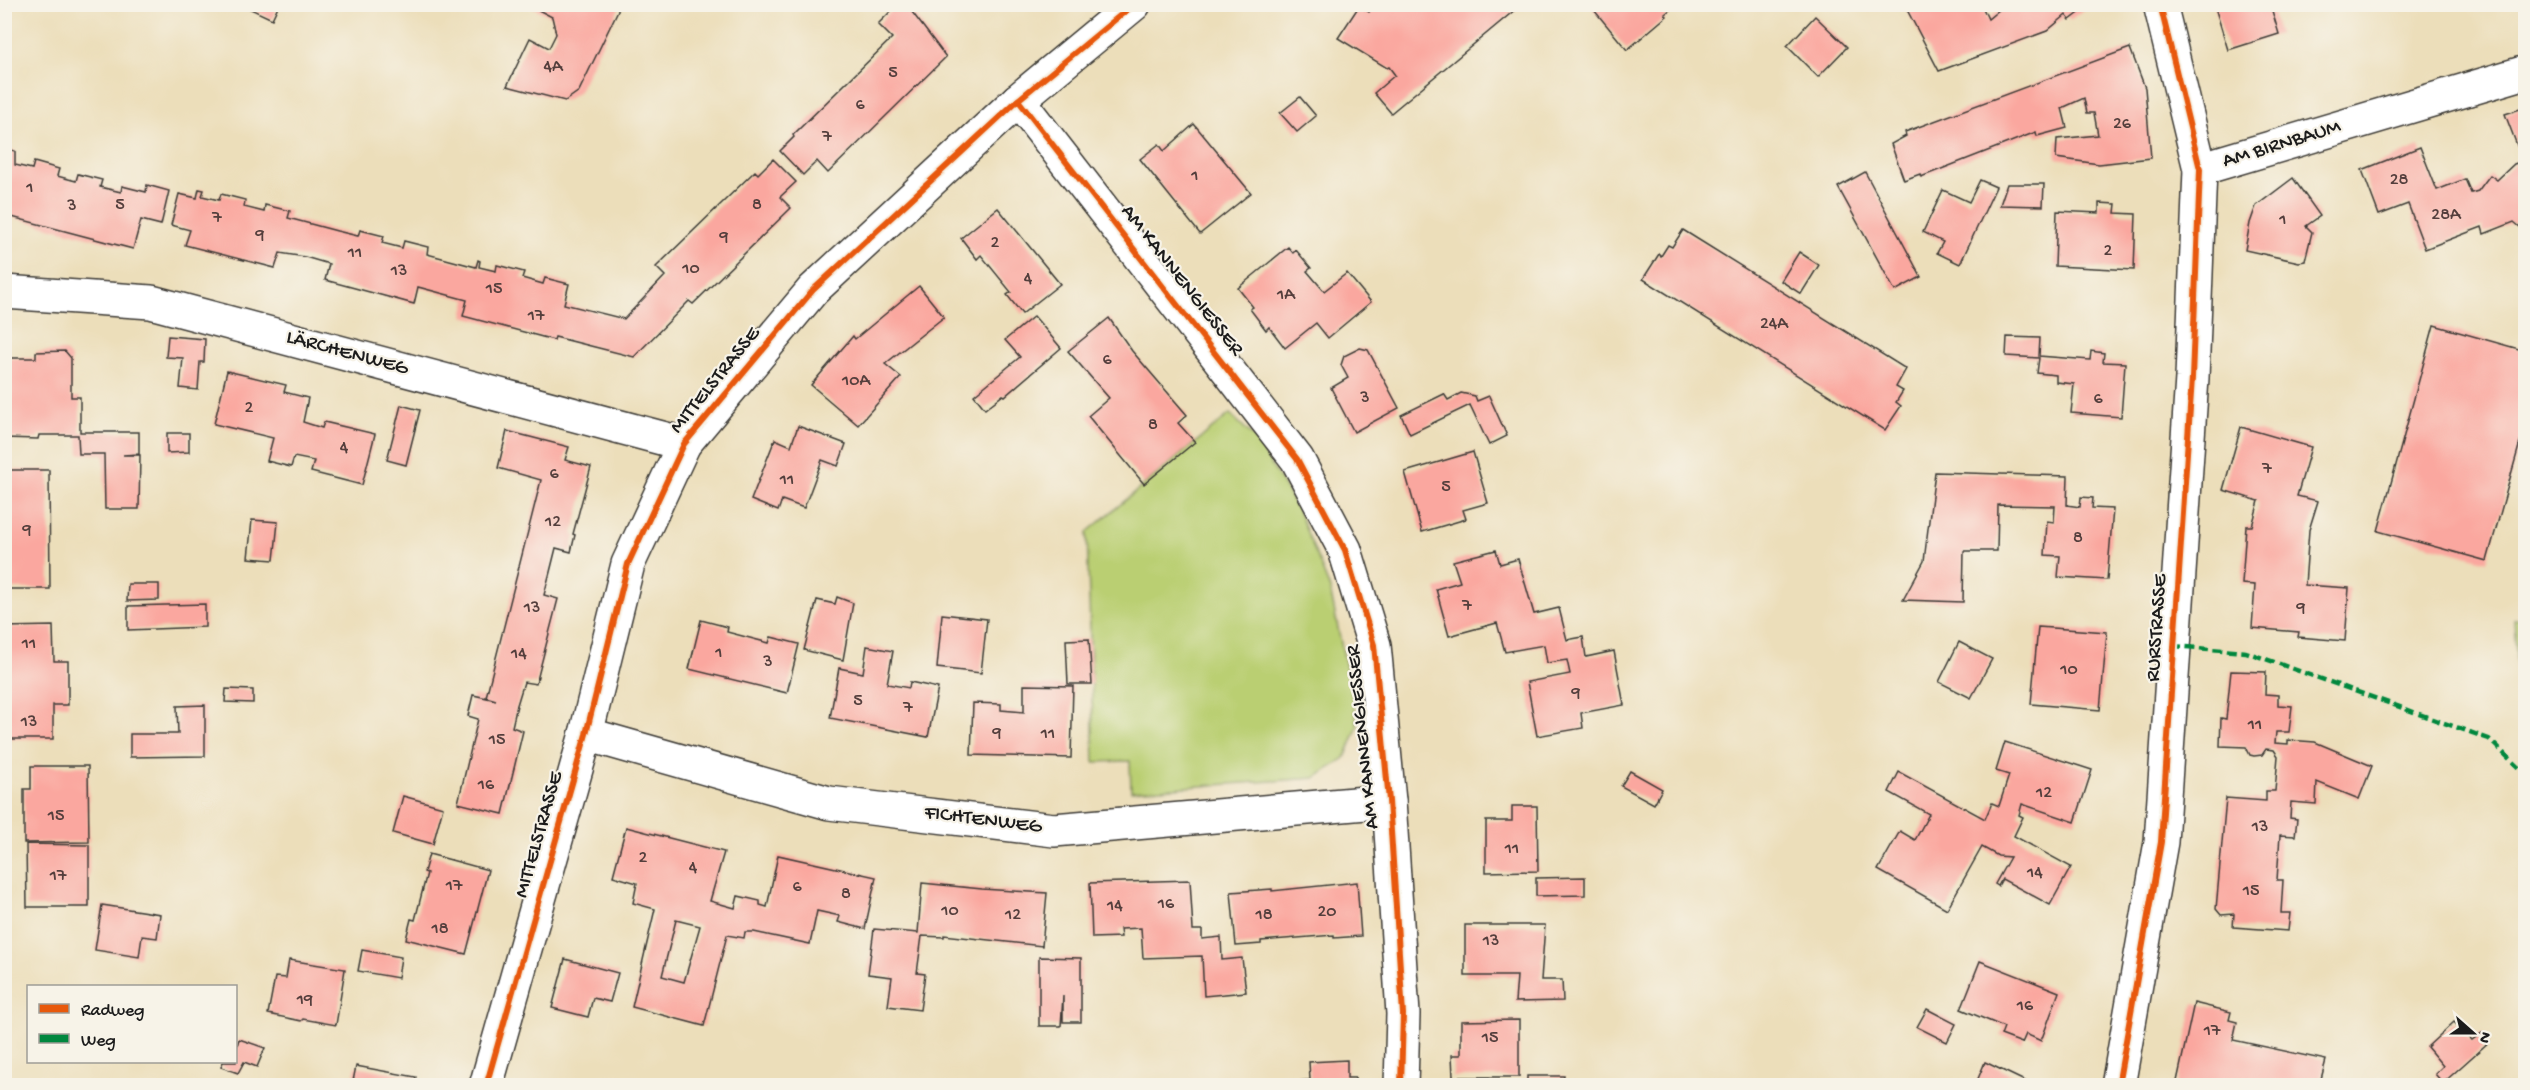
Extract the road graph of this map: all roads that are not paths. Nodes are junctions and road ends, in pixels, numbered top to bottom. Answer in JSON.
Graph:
{"nodes":[{"id":1,"x":1134,"y":4,"type":"edge"},
{"id":2,"x":2160,"y":4,"type":"edge"},
{"id":3,"x":2526,"y":72,"type":"edge"},
{"id":4,"x":1018,"y":100,"type":"junction"},
{"id":5,"x":2200,"y":169,"type":"junction"},
{"id":6,"x":4,"y":292,"type":"edge"},
{"id":7,"x":684,"y":444,"type":"junction"},
{"id":8,"x":586,"y":734,"type":"junction"},
{"id":9,"x":1389,"y":801,"type":"junction"},
{"id":10,"x":486,"y":1086,"type":"edge"},
{"id":11,"x":1401,"y":1086,"type":"edge"},
{"id":12,"x":2118,"y":1086,"type":"edge"}],
"edges":[{"from":1,"to":4,"type":"street","name":"MITTELSTRASSE"},
{"from":2,"to":5,"type":"street","name":"AM BIRNBAUM"},
{"from":3,"to":5,"type":"street","name":"AM BIRNBAUM"},
{"from":4,"to":7,"type":"street","name":"MITTELSTRASSE"},
{"from":4,"to":9,"type":"street","name":"AM KANNENGIESSER"},
{"from":5,"to":12,"type":"street","name":"RURSTRASSE"},
{"from":6,"to":7,"type":"street","name":"LÄRCHENWEG"},
{"from":7,"to":8,"type":"street","name":"MITTELSTRASSE"},
{"from":8,"to":9,"type":"street","name":"FICHTENWEG"},
{"from":8,"to":10,"type":"street","name":"MITTELSTRASSE"},
{"from":9,"to":11,"type":"street","name":"AM KANNENGIESSER"}]}
